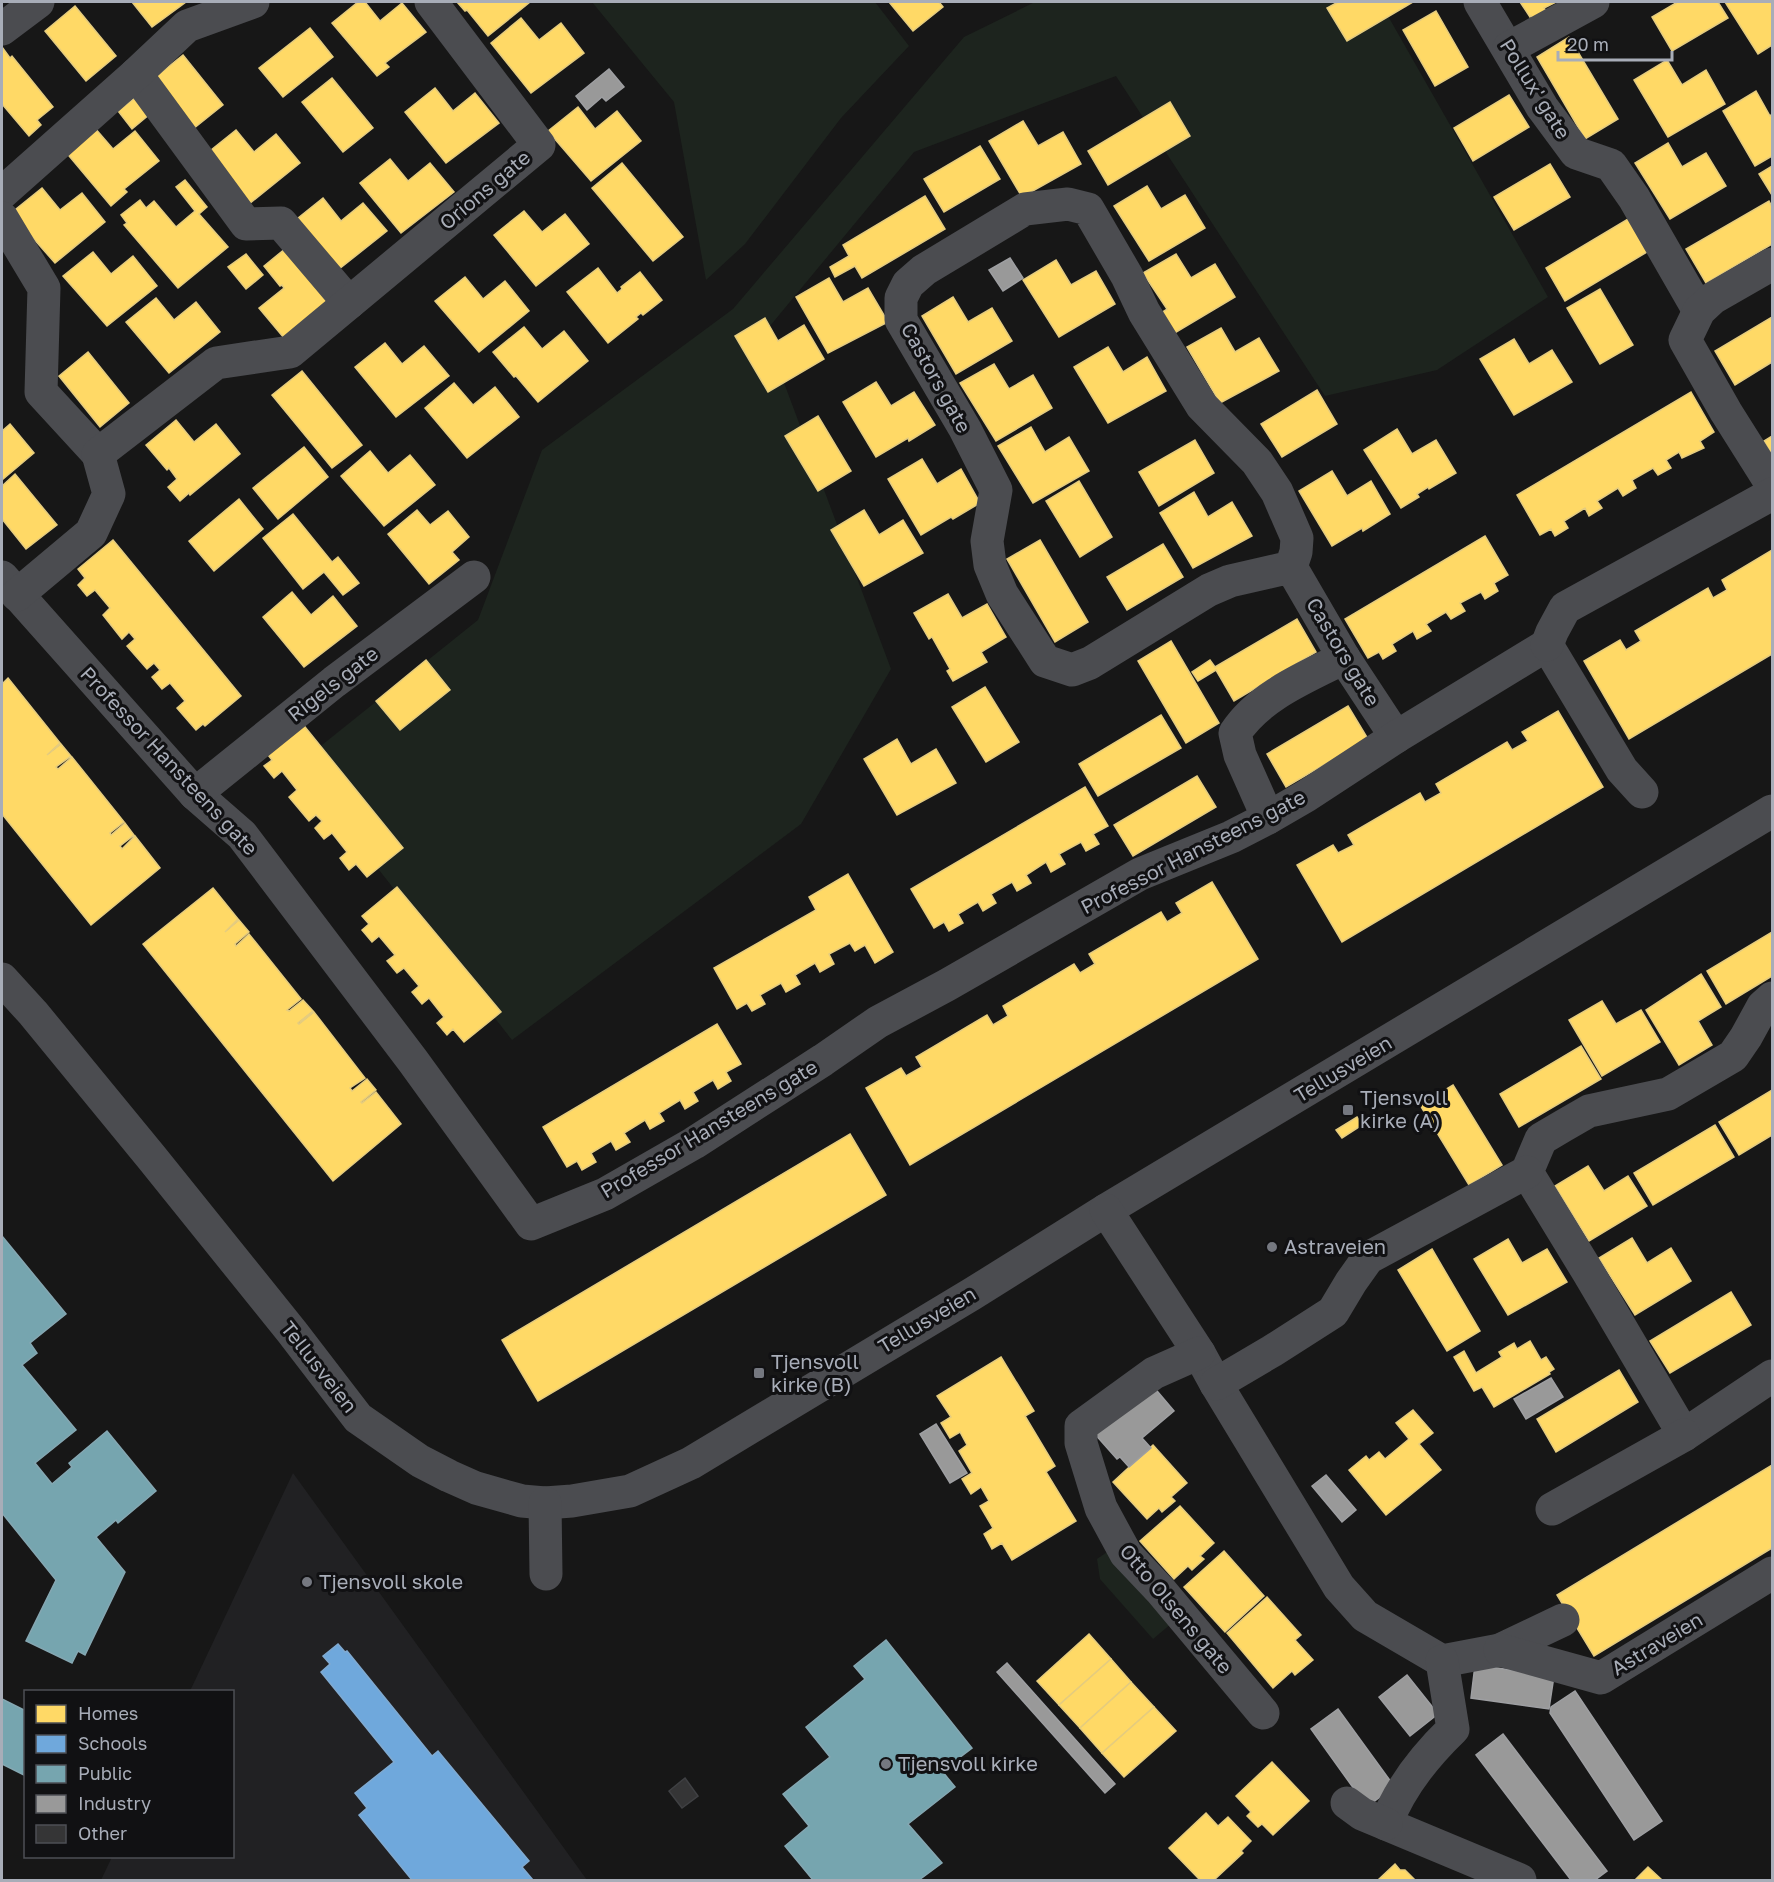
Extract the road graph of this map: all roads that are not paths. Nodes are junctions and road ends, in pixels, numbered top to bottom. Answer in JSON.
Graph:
{"nodes":[{"id":1,"x":38,"y":2,"type":"edge"},
{"id":2,"x":254,"y":2,"type":"edge"},
{"id":3,"x":431,"y":2,"type":"edge"},
{"id":4,"x":1480,"y":2,"type":"edge"},
{"id":5,"x":1593,"y":2,"type":"edge"},
{"id":6,"x":2,"y":29,"type":"edge"},
{"id":7,"x":1509,"y":48,"type":"junction"},
{"id":8,"x":136,"y":74,"type":"junction"},
{"id":9,"x":2,"y":193,"type":"edge"},
{"id":10,"x":2,"y":218,"type":"edge"},
{"id":11,"x":1773,"y":264,"type":"edge"},
{"id":12,"x":349,"y":303,"type":"junction"},
{"id":13,"x":1699,"y":311,"type":"junction"},
{"id":14,"x":98,"y":454,"type":"junction"},
{"id":15,"x":1773,"y":485,"type":"edge"},
{"id":16,"x":1773,"y":494,"type":"edge"},
{"id":17,"x":1291,"y":567,"type":"junction"},
{"id":18,"x":474,"y":577,"type":"dead end"},
{"id":19,"x":9,"y":586,"type":"edge"},
{"id":20,"x":1547,"y":645,"type":"junction"},
{"id":21,"x":1344,"y":658,"type":"junction"},
{"id":22,"x":1396,"y":736,"type":"junction"},
{"id":23,"x":1642,"y":792,"type":"dead end"},
{"id":24,"x":195,"y":794,"type":"junction"},
{"id":25,"x":1773,"y":811,"type":"edge"},
{"id":26,"x":1268,"y":818,"type":"junction"},
{"id":27,"x":2,"y":979,"type":"edge"},
{"id":28,"x":1773,"y":998,"type":"edge"},
{"id":29,"x":1527,"y":1172,"type":"junction"},
{"id":30,"x":1106,"y":1210,"type":"junction"},
{"id":31,"x":1199,"y":1353,"type":"junction"},
{"id":32,"x":1773,"y":1376,"type":"edge"},
{"id":33,"x":1216,"y":1384,"type":"junction"},
{"id":34,"x":1684,"y":1435,"type":"junction"},
{"id":35,"x":545,"y":1503,"type":"junction"},
{"id":36,"x":1552,"y":1509,"type":"dead end"},
{"id":37,"x":1773,"y":1573,"type":"edge"},
{"id":38,"x":546,"y":1574,"type":"dead end"},
{"id":39,"x":1563,"y":1620,"type":"dead end"},
{"id":40,"x":1500,"y":1650,"type":"junction"},
{"id":41,"x":1442,"y":1661,"type":"junction"},
{"id":42,"x":1263,"y":1713,"type":"dead end"},
{"id":43,"x":1347,"y":1803,"type":"dead end"},
{"id":44,"x":1386,"y":1824,"type":"junction"},
{"id":45,"x":1520,"y":1881,"type":"edge"}],
"edges":[{"from":1,"to":6,"type":"street"},
{"from":2,"to":8,"type":"street"},
{"from":3,"to":12,"type":"street","name":"Orions gate"},
{"from":4,"to":7,"type":"street","name":"Pollux' gate"},
{"from":5,"to":7,"type":"street"},
{"from":7,"to":13,"type":"street","name":"Pollux' gate"},
{"from":8,"to":9,"type":"street"},
{"from":8,"to":12,"type":"street"},
{"from":10,"to":14,"type":"street"},
{"from":11,"to":13,"type":"street"},
{"from":12,"to":14,"type":"street","name":"Orions gate"},
{"from":13,"to":15,"type":"street"},
{"from":14,"to":19,"type":"street"},
{"from":16,"to":20,"type":"street"},
{"from":17,"to":17,"type":"street","name":"Castors gate"},
{"from":17,"to":21,"type":"street","name":"Castors gate"},
{"from":18,"to":24,"type":"street","name":"Rigels gate"},
{"from":19,"to":24,"type":"street","name":"Professor Hansteens gate"},
{"from":20,"to":22,"type":"street","name":"Professor Hansteens gate"},
{"from":20,"to":23,"type":"street"},
{"from":21,"to":22,"type":"street","name":"Castors gate"},
{"from":21,"to":26,"type":"street"},
{"from":22,"to":26,"type":"street","name":"Professor Hansteens gate"},
{"from":24,"to":26,"type":"street","name":"Professor Hansteens gate"},
{"from":25,"to":30,"type":"street","name":"Tellusveien"},
{"from":27,"to":35,"type":"street","name":"Tellusveien"},
{"from":28,"to":29,"type":"street"},
{"from":29,"to":33,"type":"street"},
{"from":29,"to":34,"type":"street"},
{"from":30,"to":31,"type":"street"},
{"from":30,"to":35,"type":"street","name":"Tellusveien"},
{"from":31,"to":33,"type":"street"},
{"from":31,"to":42,"type":"street","name":"Otto Olsens gate"},
{"from":32,"to":34,"type":"street"},
{"from":33,"to":41,"type":"street"},
{"from":34,"to":36,"type":"street"},
{"from":35,"to":38,"type":"street"},
{"from":37,"to":40,"type":"street","name":"Astraveien"},
{"from":39,"to":40,"type":"street","name":"Astraveien"},
{"from":40,"to":41,"type":"street","name":"Astraveien"},
{"from":41,"to":44,"type":"street"},
{"from":43,"to":44,"type":"street"},
{"from":44,"to":45,"type":"street"}]}
